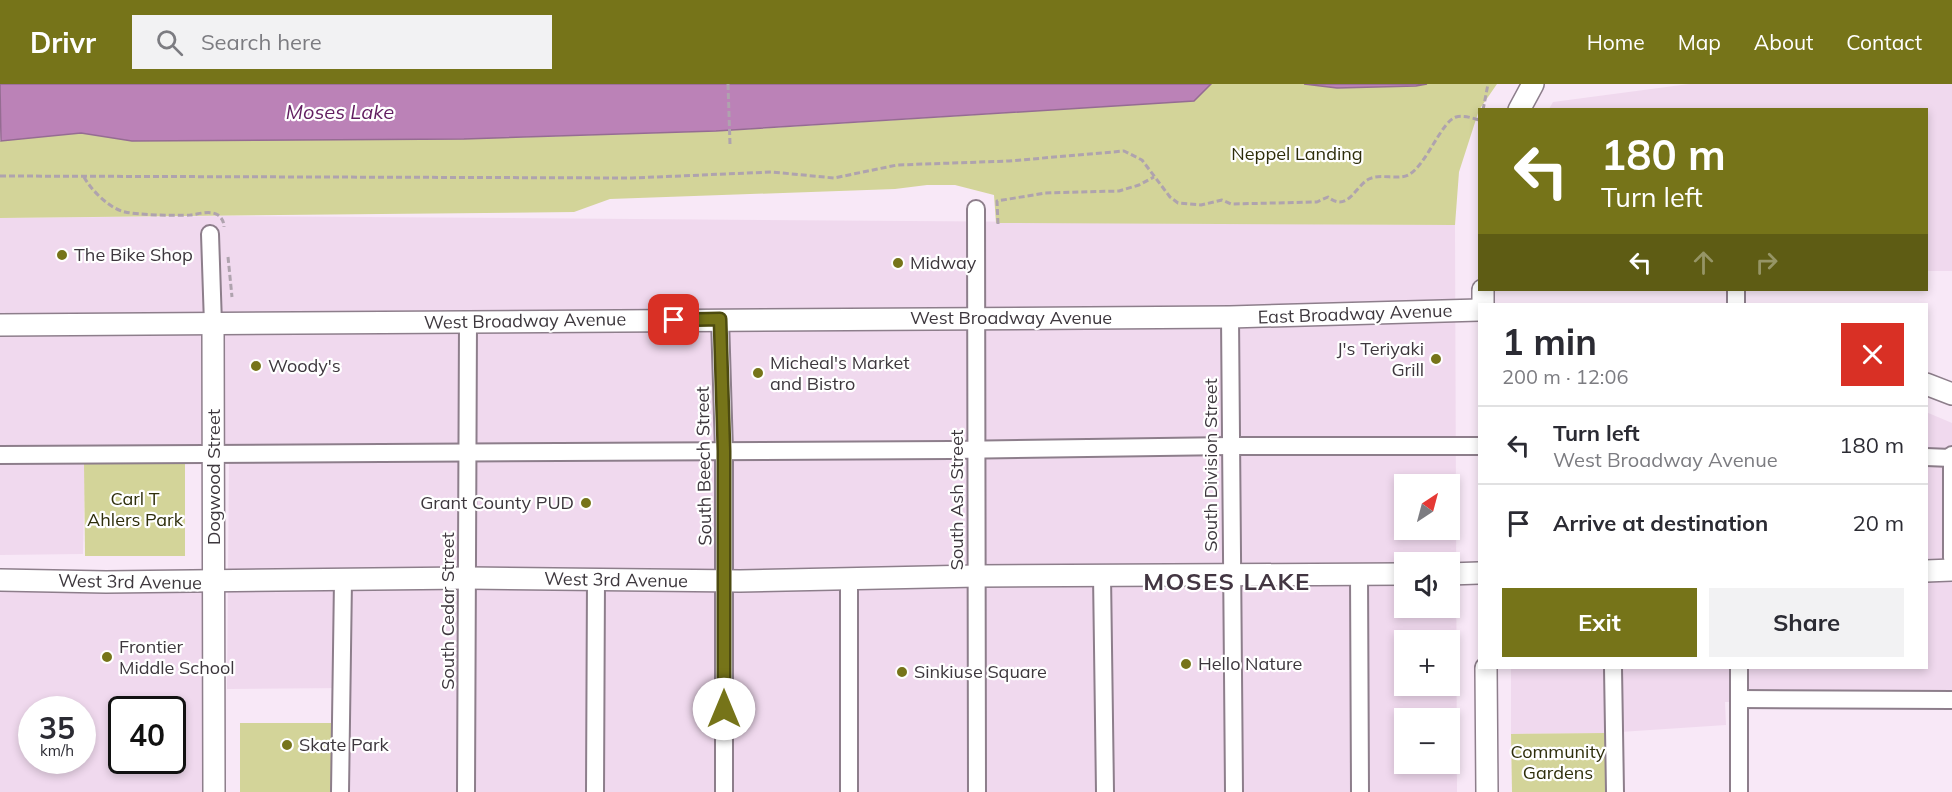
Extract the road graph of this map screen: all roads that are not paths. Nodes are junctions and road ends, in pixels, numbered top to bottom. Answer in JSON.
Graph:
{"nodes":[{"id":1,"x":1533,"y":84,"type":"edge"},
{"id":2,"x":1520,"y":108,"type":"edge"},
{"id":3,"x":976,"y":209,"type":"dead end"},
{"id":4,"x":217,"y":231,"type":"road end"},
{"id":5,"x":1478,"y":310,"type":"edge"},
{"id":6,"x":1230,"y":317,"type":"junction"},
{"id":7,"x":977,"y":318,"type":"junction"},
{"id":8,"x":720,"y":319,"type":"junction"},
{"id":9,"x":468,"y":322,"type":"junction"},
{"id":10,"x":213,"y":324,"type":"junction"},
{"id":11,"x":0,"y":325,"type":"edge"},
{"id":12,"x":1928,"y":385,"type":"edge"},
{"id":13,"x":1952,"y":393,"type":"edge"},
{"id":14,"x":1231,"y":446,"type":"junction"},
{"id":15,"x":1478,"y":446,"type":"edge"},
{"id":16,"x":977,"y":450,"type":"junction"},
{"id":17,"x":724,"y":451,"type":"junction"},
{"id":18,"x":468,"y":453,"type":"junction"},
{"id":19,"x":213,"y":454,"type":"junction"},
{"id":20,"x":0,"y":455,"type":"edge"},
{"id":21,"x":1951,"y":456,"type":"edge"},
{"id":22,"x":1928,"y":457,"type":"edge"},
{"id":23,"x":1952,"y":558,"type":"edge"},
{"id":24,"x":1952,"y":570,"type":"edge"},
{"id":25,"x":1928,"y":571,"type":"edge"},
{"id":26,"x":1478,"y":573,"type":"edge"},
{"id":27,"x":1359,"y":574,"type":"junction"},
{"id":28,"x":1394,"y":574,"type":"edge"},
{"id":29,"x":1460,"y":574,"type":"edge"},
{"id":30,"x":1102,"y":575,"type":"junction"},
{"id":31,"x":1231,"y":575,"type":"junction"},
{"id":32,"x":977,"y":576,"type":"junction"},
{"id":33,"x":468,"y":578,"type":"junction"},
{"id":34,"x":849,"y":579,"type":"junction"},
{"id":35,"x":0,"y":580,"type":"edge"},
{"id":36,"x":343,"y":580,"type":"junction"},
{"id":37,"x":596,"y":580,"type":"junction"},
{"id":38,"x":724,"y":581,"type":"junction"},
{"id":39,"x":214,"y":582,"type":"junction"},
{"id":40,"x":1486,"y":669,"type":"edge"},
{"id":41,"x":1613,"y":669,"type":"edge"},
{"id":42,"x":1739,"y":669,"type":"edge"},
{"id":43,"x":1739,"y":699,"type":"junction"},
{"id":44,"x":1952,"y":700,"type":"edge"},
{"id":45,"x":214,"y":792,"type":"edge"},
{"id":46,"x":340,"y":792,"type":"edge"},
{"id":47,"x":466,"y":792,"type":"edge"},
{"id":48,"x":595,"y":792,"type":"edge"},
{"id":49,"x":724,"y":792,"type":"edge"},
{"id":50,"x":849,"y":792,"type":"edge"},
{"id":51,"x":977,"y":792,"type":"edge"},
{"id":52,"x":1105,"y":792,"type":"edge"},
{"id":53,"x":1234,"y":792,"type":"edge"},
{"id":54,"x":1360,"y":792,"type":"edge"},
{"id":55,"x":1487,"y":792,"type":"edge"},
{"id":56,"x":1615,"y":792,"type":"edge"},
{"id":57,"x":1739,"y":792,"type":"edge"}],
"edges":[{"from":1,"to":2,"type":"main road"},
{"from":3,"to":7,"type":"street","name":"South Ash Street"},
{"from":4,"to":10,"type":"street","name":"Dogwood Street"},
{"from":5,"to":6,"type":"main road","name":"East Broadway Avenue"},
{"from":6,"to":7,"type":"main road","name":"West Broadway Avenue"},
{"from":6,"to":14,"type":"street","name":"South Division Street"},
{"from":7,"to":8,"type":"main road","name":"West Broadway Avenue"},
{"from":7,"to":16,"type":"street","name":"South Ash Street"},
{"from":8,"to":9,"type":"main road","name":"West Broadway Avenue"},
{"from":8,"to":17,"type":"street","name":"South Beech Street"},
{"from":9,"to":10,"type":"main road","name":"West Broadway Avenue"},
{"from":9,"to":18,"type":"street","name":"South Cedar Street"},
{"from":10,"to":11,"type":"main road","name":"West Broadway Avenue"},
{"from":10,"to":19,"type":"main road","name":"Dogwood Street"},
{"from":12,"to":13,"type":"main road"},
{"from":14,"to":15,"type":"street"},
{"from":14,"to":16,"type":"street"},
{"from":14,"to":31,"type":"street","name":"South Division Street"},
{"from":16,"to":17,"type":"street"},
{"from":16,"to":32,"type":"street","name":"South Ash Street"},
{"from":17,"to":18,"type":"street"},
{"from":17,"to":38,"type":"street","name":"South Beech Street"},
{"from":18,"to":19,"type":"street"},
{"from":18,"to":33,"type":"street","name":"South Cedar Street"},
{"from":19,"to":20,"type":"street"},
{"from":19,"to":39,"type":"main road","name":"Dogwood Street"},
{"from":21,"to":22,"type":"street"},
{"from":21,"to":23,"type":"street"},
{"from":24,"to":25,"type":"main road"},
{"from":26,"to":29,"type":"main road"},
{"from":27,"to":28,"type":"main road","name":"West 3rd Avenue"},
{"from":27,"to":31,"type":"main road","name":"West 3rd Avenue"},
{"from":27,"to":54,"type":"street"},
{"from":30,"to":31,"type":"main road","name":"West 3rd Avenue"},
{"from":30,"to":32,"type":"main road","name":"West 3rd Avenue"},
{"from":30,"to":52,"type":"street"},
{"from":31,"to":53,"type":"street","name":"South Division Street"},
{"from":32,"to":34,"type":"main road","name":"West 3rd Avenue"},
{"from":32,"to":51,"type":"street","name":"South Ash Street"},
{"from":33,"to":36,"type":"main road","name":"West 3rd Avenue"},
{"from":33,"to":37,"type":"main road","name":"West 3rd Avenue"},
{"from":33,"to":47,"type":"street","name":"South Cedar Street"},
{"from":34,"to":38,"type":"main road","name":"West 3rd Avenue"},
{"from":34,"to":50,"type":"street"},
{"from":35,"to":39,"type":"main road","name":"West 3rd Avenue"},
{"from":36,"to":39,"type":"main road","name":"West 3rd Avenue"},
{"from":36,"to":46,"type":"street"},
{"from":37,"to":38,"type":"main road","name":"West 3rd Avenue"},
{"from":37,"to":48,"type":"street"},
{"from":38,"to":49,"type":"street","name":"South Beech Street"},
{"from":39,"to":45,"type":"main road","name":"Dogwood Street"},
{"from":40,"to":55,"type":"main road"},
{"from":41,"to":56,"type":"street"},
{"from":42,"to":43,"type":"street"},
{"from":43,"to":44,"type":"street"},
{"from":43,"to":57,"type":"street"}]}
